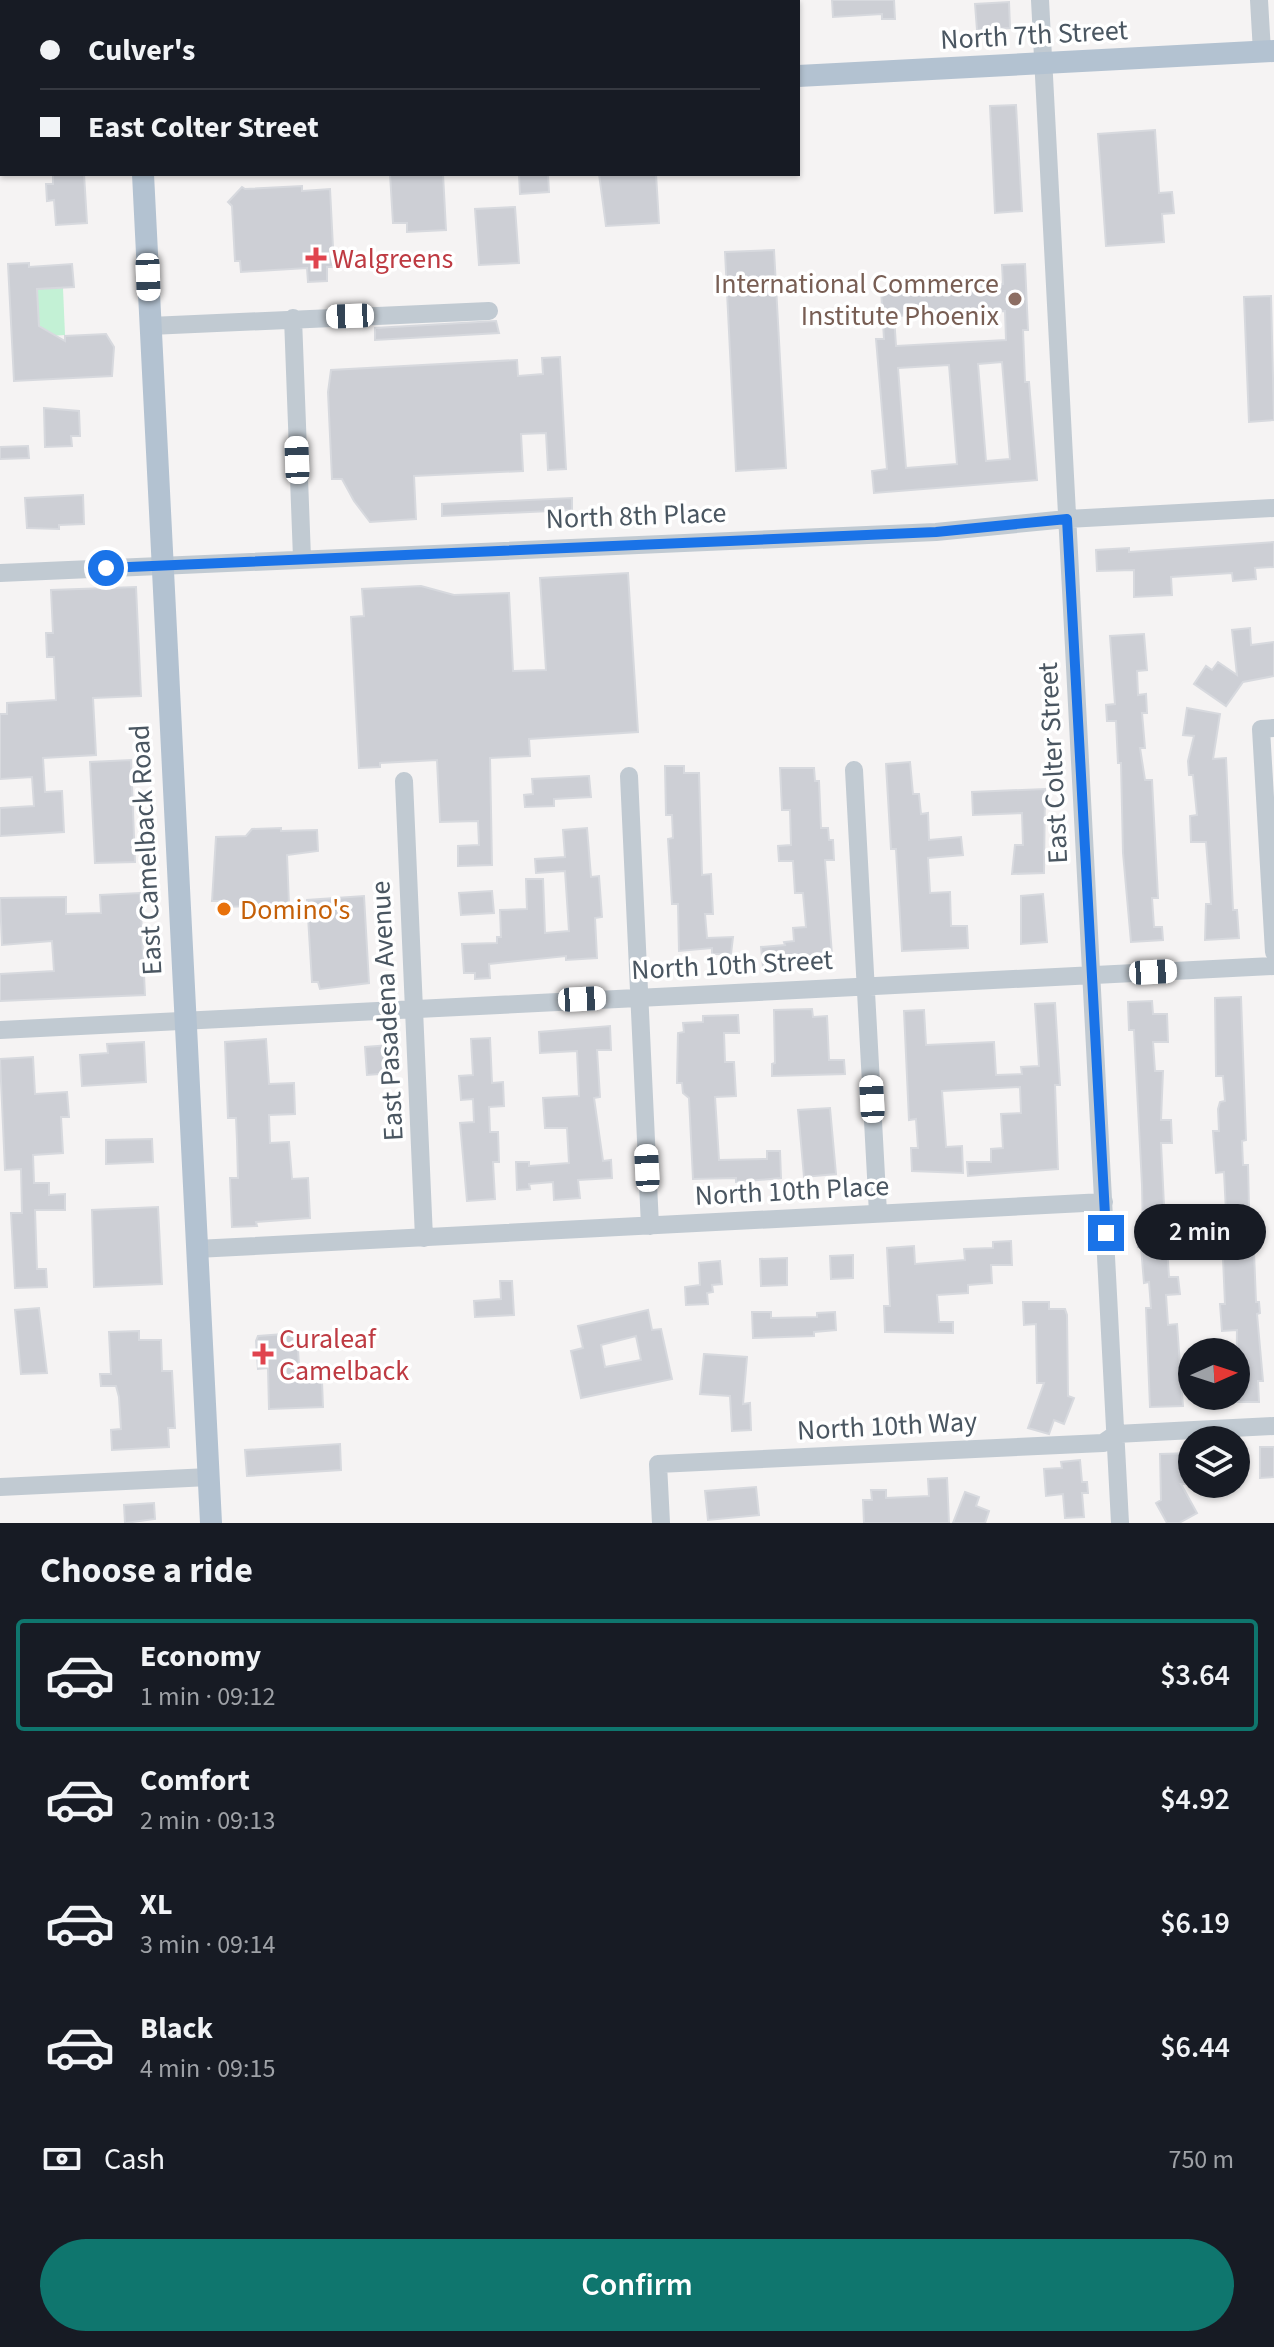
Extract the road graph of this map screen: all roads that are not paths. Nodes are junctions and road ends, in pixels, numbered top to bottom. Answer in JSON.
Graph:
{"nodes":[{"id":1,"x":1040,"y":0,"type":"edge"},
{"id":2,"x":1259,"y":0,"type":"edge"},
{"id":3,"x":1268,"y":52,"type":"edge"},
{"id":4,"x":1043,"y":63,"type":"junction"},
{"id":5,"x":800,"y":76,"type":"edge"},
{"id":6,"x":143,"y":176,"type":"edge"},
{"id":7,"x":489,"y":311,"type":"dead end"},
{"id":8,"x":293,"y":318,"type":"junction"},
{"id":9,"x":150,"y":326,"type":"junction"},
{"id":10,"x":1274,"y":508,"type":"edge"},
{"id":11,"x":1067,"y":519,"type":"junction"},
{"id":12,"x":302,"y":558,"type":"junction"},
{"id":13,"x":161,"y":565,"type":"junction"},
{"id":14,"x":0,"y":573,"type":"edge"},
{"id":15,"x":1267,"y":728,"type":"edge"},
{"id":16,"x":854,"y":770,"type":"dead end"},
{"id":17,"x":629,"y":776,"type":"dead end"},
{"id":18,"x":404,"y":781,"type":"dead end"},
{"id":19,"x":1274,"y":952,"type":"edge"},
{"id":20,"x":1274,"y":966,"type":"edge"},
{"id":21,"x":1092,"y":976,"type":"junction"},
{"id":22,"x":867,"y":985,"type":"junction"},
{"id":23,"x":639,"y":996,"type":"junction"},
{"id":24,"x":414,"y":1007,"type":"junction"},
{"id":25,"x":184,"y":1020,"type":"junction"},
{"id":26,"x":0,"y":1030,"type":"edge"},
{"id":27,"x":1104,"y":1202,"type":"junction"},
{"id":28,"x":878,"y":1213,"type":"junction"},
{"id":29,"x":650,"y":1226,"type":"junction"},
{"id":30,"x":424,"y":1238,"type":"junction"},
{"id":31,"x":196,"y":1249,"type":"junction"},
{"id":32,"x":1274,"y":1426,"type":"edge"},
{"id":33,"x":1116,"y":1434,"type":"junction"},
{"id":34,"x":209,"y":1477,"type":"junction"},
{"id":35,"x":0,"y":1487,"type":"edge"},
{"id":36,"x":211,"y":1523,"type":"edge"},
{"id":37,"x":661,"y":1523,"type":"edge"},
{"id":38,"x":1120,"y":1523,"type":"edge"}],
"edges":[{"from":1,"to":4,"type":"street","name":"East Colter Street"},
{"from":2,"to":3,"type":"street"},
{"from":3,"to":4,"type":"main road","name":"North 7th Street"},
{"from":4,"to":5,"type":"main road","name":"North 7th Street"},
{"from":4,"to":11,"type":"street","name":"East Colter Street"},
{"from":6,"to":9,"type":"main road","name":"East Camelback Road"},
{"from":7,"to":8,"type":"street"},
{"from":8,"to":9,"type":"street"},
{"from":8,"to":12,"type":"street"},
{"from":9,"to":13,"type":"main road","name":"East Camelback Road"},
{"from":10,"to":11,"type":"street","name":"North 8th Place"},
{"from":11,"to":12,"type":"street","name":"North 8th Place"},
{"from":11,"to":21,"type":"street","name":"East Colter Street"},
{"from":12,"to":13,"type":"street","name":"North 8th Place"},
{"from":13,"to":14,"type":"street","name":"North 8th Place"},
{"from":13,"to":25,"type":"main road","name":"East Camelback Road"},
{"from":15,"to":19,"type":"street"},
{"from":16,"to":22,"type":"street"},
{"from":17,"to":23,"type":"street"},
{"from":18,"to":24,"type":"street","name":"East Pasadena Avenue"},
{"from":20,"to":21,"type":"street","name":"North 10th Street"},
{"from":21,"to":22,"type":"street","name":"North 10th Street"},
{"from":21,"to":27,"type":"street","name":"East Colter Street"},
{"from":22,"to":23,"type":"street","name":"North 10th Street"},
{"from":22,"to":28,"type":"street"},
{"from":23,"to":24,"type":"street","name":"North 10th Street"},
{"from":23,"to":29,"type":"street"},
{"from":24,"to":25,"type":"street","name":"North 10th Street"},
{"from":24,"to":30,"type":"street","name":"East Pasadena Avenue"},
{"from":25,"to":26,"type":"street","name":"North 10th Street"},
{"from":25,"to":31,"type":"main road","name":"East Camelback Road"},
{"from":27,"to":28,"type":"street","name":"North 10th Place"},
{"from":27,"to":33,"type":"street","name":"East Colter Street"},
{"from":28,"to":29,"type":"street","name":"North 10th Place"},
{"from":29,"to":30,"type":"street","name":"North 10th Place"},
{"from":30,"to":31,"type":"street","name":"North 10th Place"},
{"from":31,"to":34,"type":"main road","name":"East Camelback Road"},
{"from":32,"to":33,"type":"street","name":"North 10th Way"},
{"from":33,"to":37,"type":"street","name":"North 10th Way"},
{"from":33,"to":38,"type":"street","name":"East Colter Street"},
{"from":34,"to":35,"type":"street"},
{"from":34,"to":36,"type":"main road","name":"East Camelback Road"}]}
